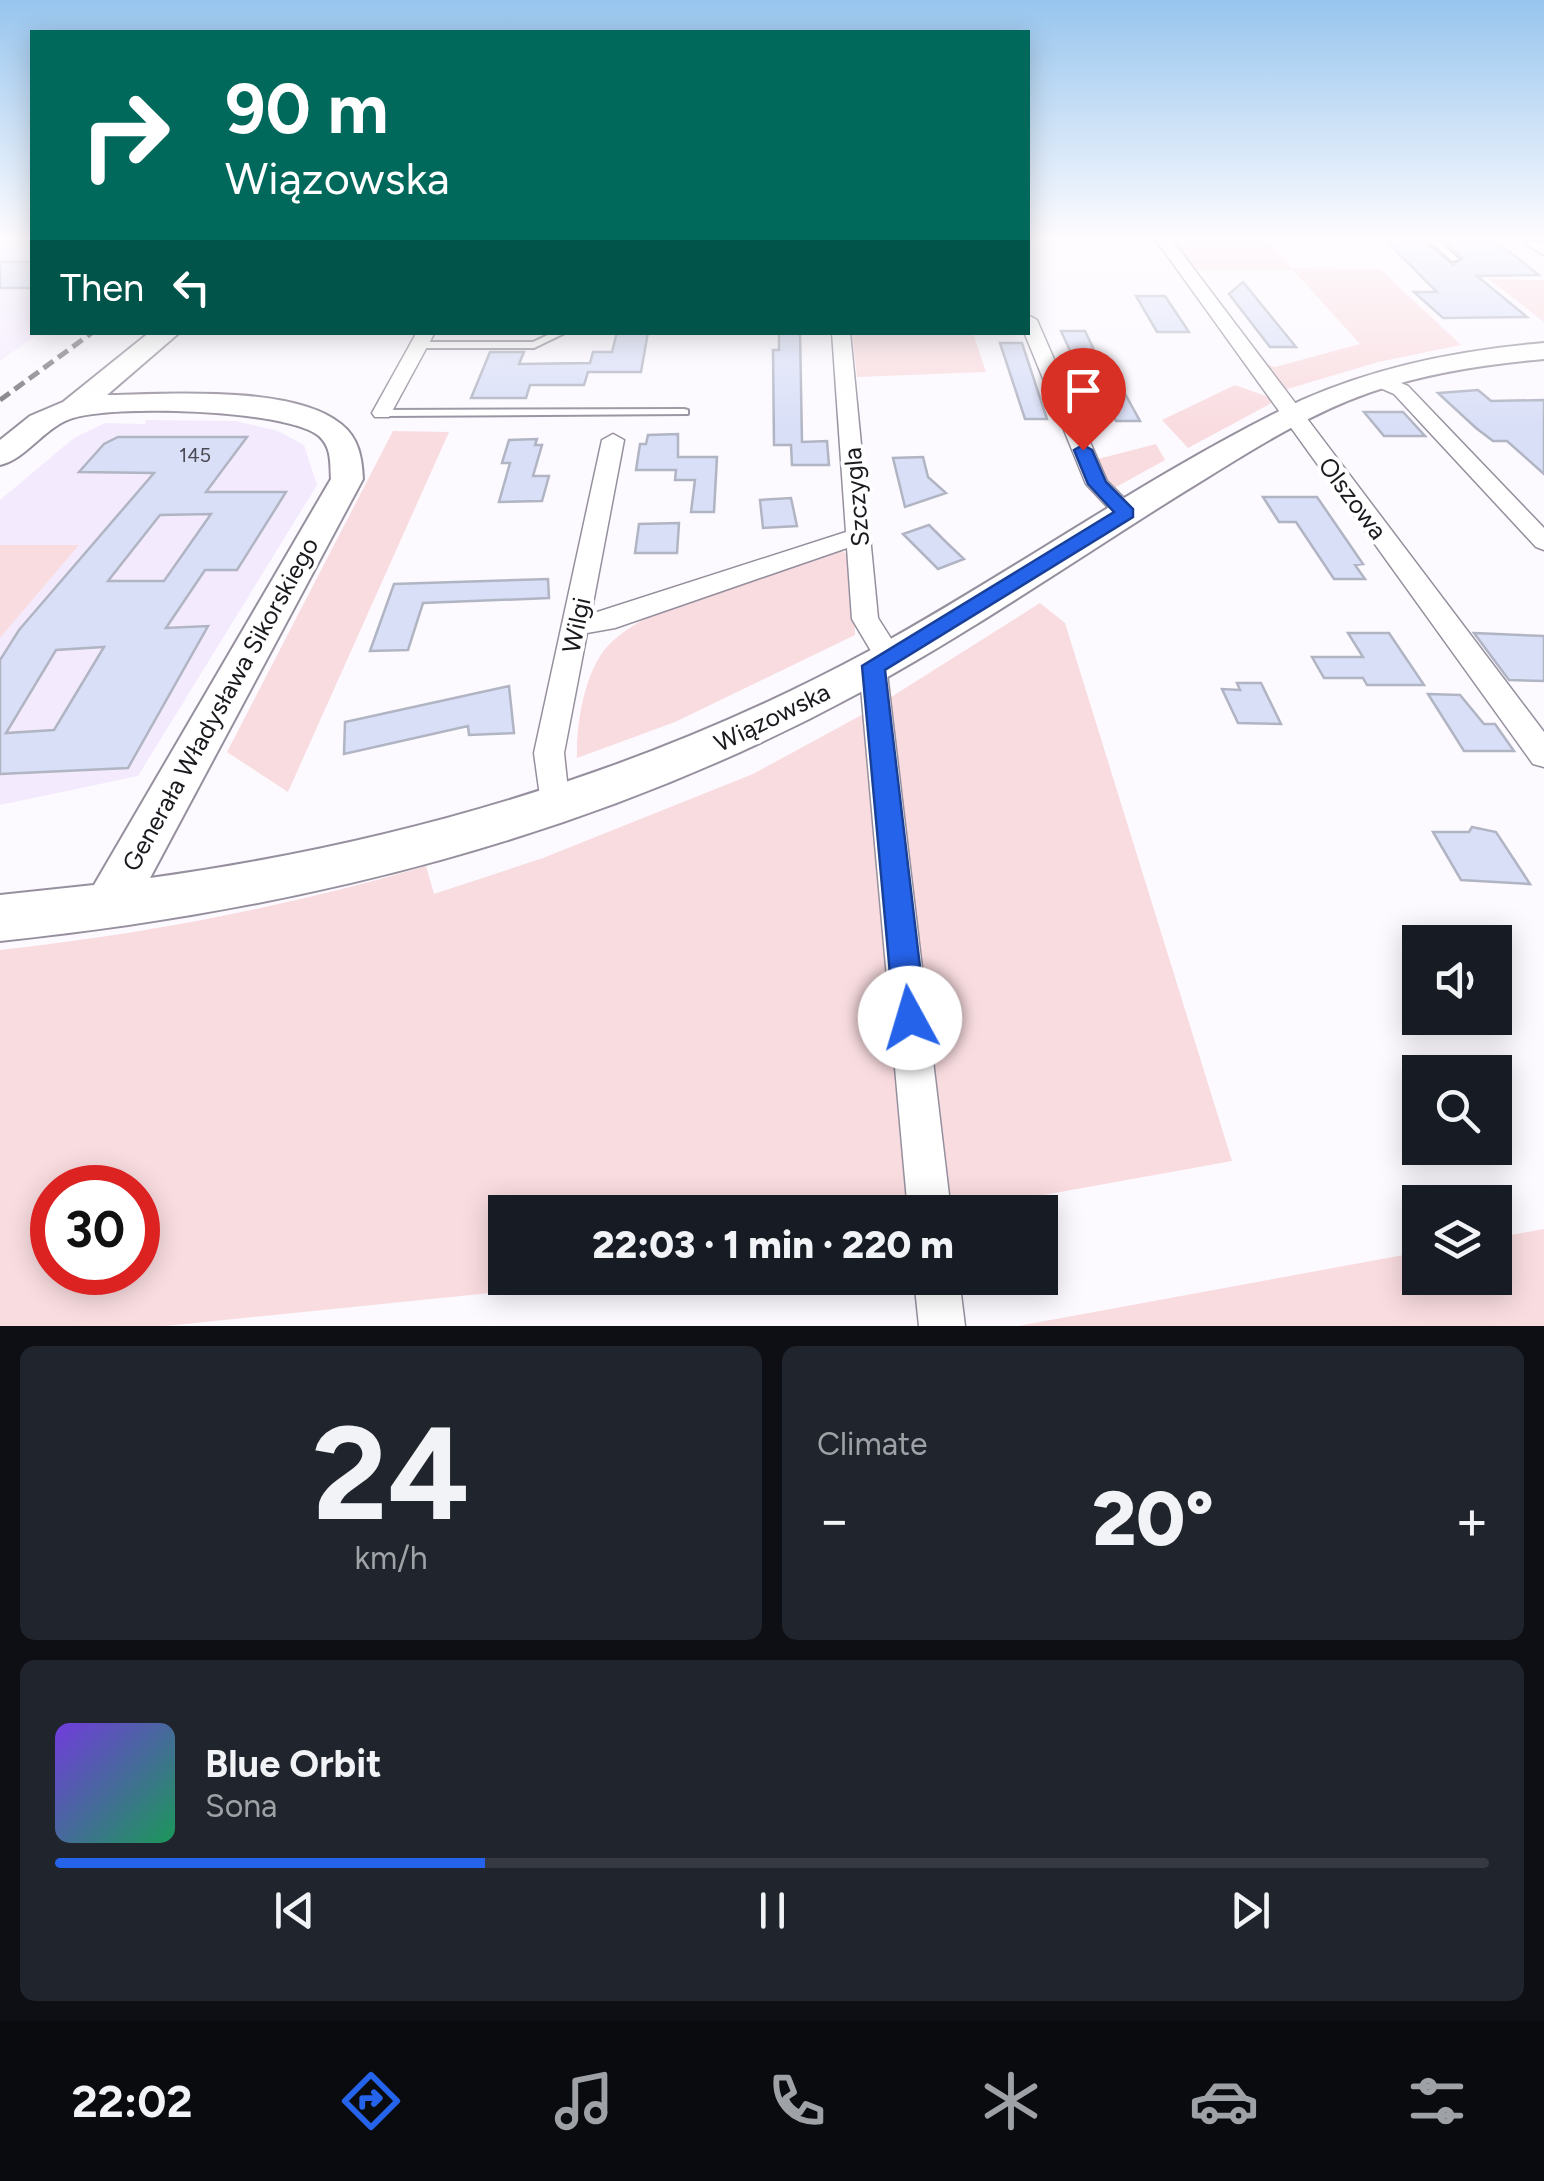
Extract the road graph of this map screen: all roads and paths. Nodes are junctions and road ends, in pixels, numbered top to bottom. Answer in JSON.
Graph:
{"nodes":[{"id":1,"x":1209,"y":302,"type":"edge"},
{"id":2,"x":1030,"y":325,"type":"edge"},
{"id":3,"x":163,"y":335,"type":"edge"},
{"id":4,"x":556,"y":335,"type":"edge"},
{"id":5,"x":841,"y":335,"type":"edge"},
{"id":6,"x":422,"y":339,"type":"edge"},
{"id":7,"x":1544,"y":352,"type":"edge"},
{"id":8,"x":1378,"y":380,"type":"junction"},
{"id":9,"x":73,"y":407,"type":"junction"},
{"id":10,"x":684,"y":412,"type":"dead end"},
{"id":11,"x":382,"y":413,"type":"joint"},
{"id":12,"x":1291,"y":414,"type":"junction"},
{"id":13,"x":614,"y":440,"type":"dead end"},
{"id":14,"x":0,"y":456,"type":"edge"},
{"id":15,"x":0,"y":470,"type":"edge"},
{"id":16,"x":1126,"y":513,"type":"junction"},
{"id":17,"x":860,"y":535,"type":"junction"},
{"id":18,"x":1544,"y":542,"type":"edge"},
{"id":19,"x":576,"y":625,"type":"junction"},
{"id":20,"x":881,"y":661,"type":"junction"},
{"id":21,"x":1544,"y":755,"type":"edge"},
{"id":22,"x":554,"y":810,"type":"junction"},
{"id":23,"x":108,"y":908,"type":"junction"},
{"id":24,"x":0,"y":918,"type":"edge"},
{"id":25,"x":928,"y":1195,"type":"edge"},
{"id":26,"x":939,"y":1295,"type":"edge"},
{"id":27,"x":942,"y":1326,"type":"edge"}],
"edges":[{"from":1,"to":12,"type":"street","name":"Olszowa"},
{"from":2,"to":16,"type":"street"},
{"from":3,"to":9,"type":"main road"},
{"from":4,"to":6,"type":"lane"},
{"from":5,"to":17,"type":"street","name":"Szczygla"},
{"from":6,"to":11,"type":"street"},
{"from":7,"to":8,"type":"main road","name":"Wiązowska"},
{"from":8,"to":12,"type":"main road","name":"Wiązowska"},
{"from":8,"to":18,"type":"street"},
{"from":9,"to":14,"type":"main road"},
{"from":9,"to":15,"type":"main road"},
{"from":9,"to":23,"type":"main road","name":"Generała Władysława Sikorskiego"},
{"from":10,"to":11,"type":"lane"},
{"from":12,"to":16,"type":"main road","name":"Wiązowska"},
{"from":12,"to":21,"type":"street","name":"Olszowa"},
{"from":13,"to":19,"type":"street","name":"Wilgi"},
{"from":16,"to":20,"type":"main road","name":"Wiązowska"},
{"from":17,"to":19,"type":"street"},
{"from":17,"to":20,"type":"street","name":"Szczygla"},
{"from":19,"to":22,"type":"street","name":"Wilgi"},
{"from":20,"to":22,"type":"main road","name":"Wiązowska"},
{"from":20,"to":25,"type":"street","name":"Szczygla"},
{"from":22,"to":23,"type":"main road","name":"Wiązowska"},
{"from":23,"to":24,"type":"main road","name":"Wiązowska"},
{"from":26,"to":27,"type":"street"}]}
